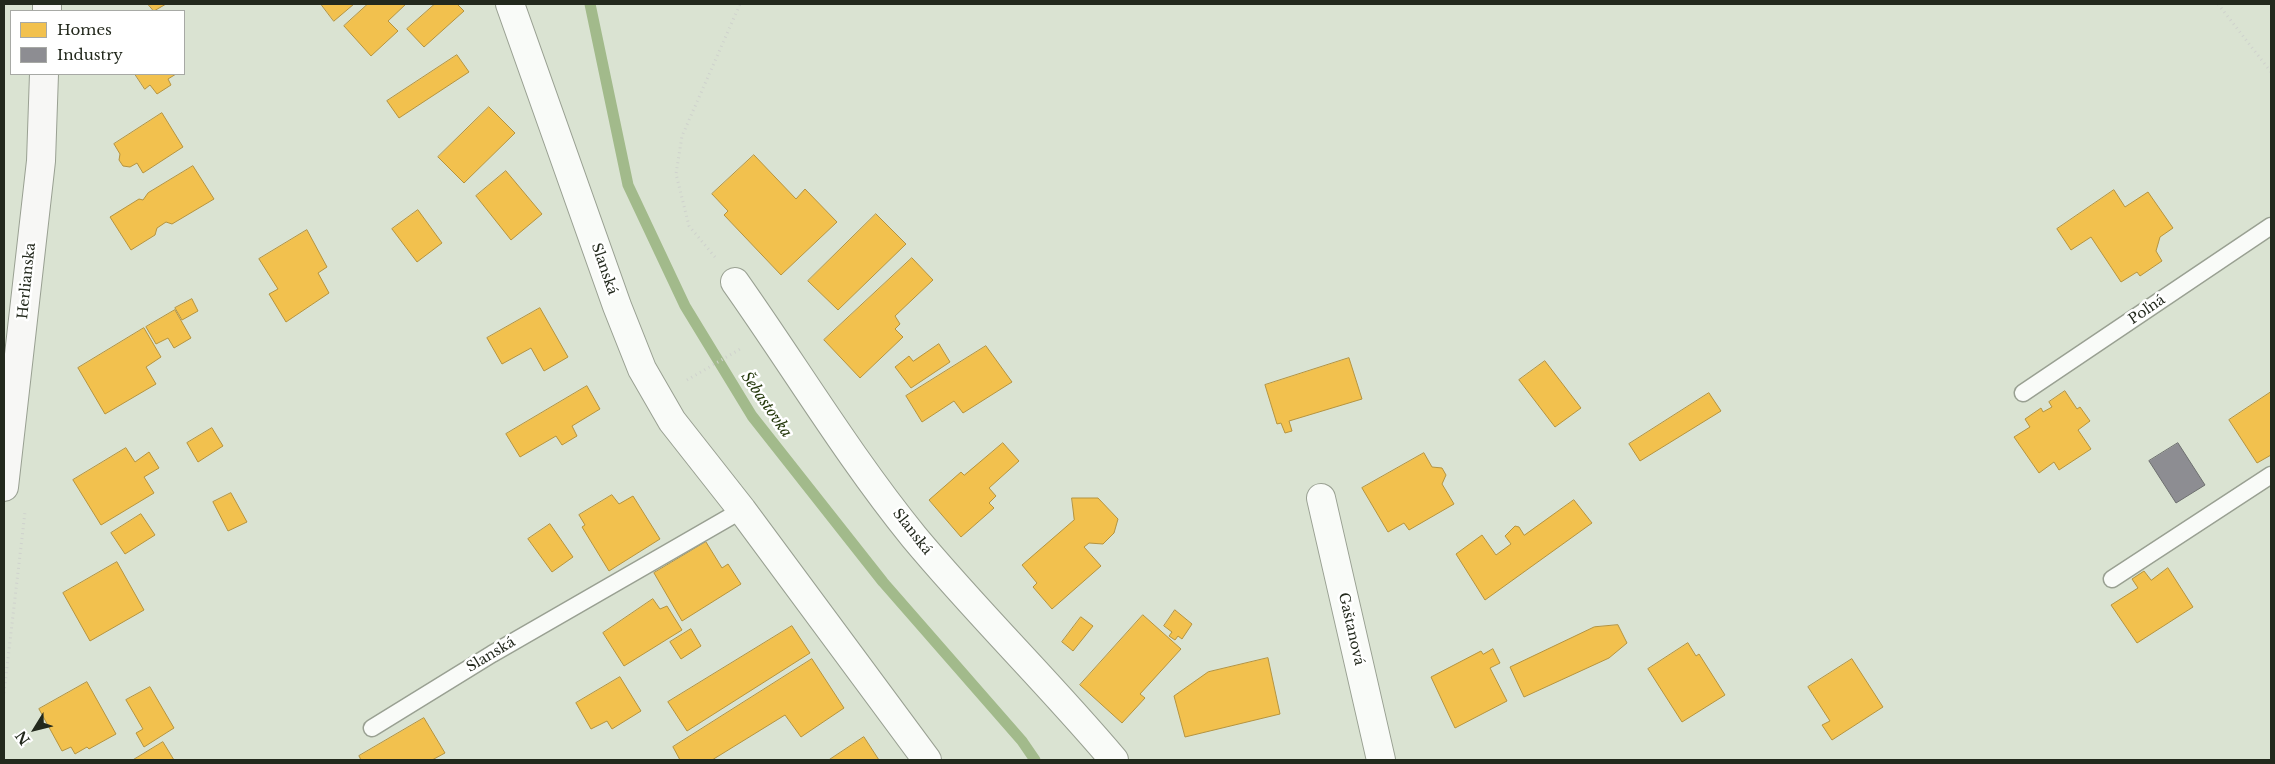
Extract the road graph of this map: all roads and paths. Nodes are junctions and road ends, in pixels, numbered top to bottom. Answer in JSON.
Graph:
{"nodes":[{"id":1,"x":510,"y":4,"type":"edge"},
{"id":2,"x":740,"y":4,"type":"edge"},
{"id":3,"x":2218,"y":4,"type":"edge"},
{"id":4,"x":2271,"y":72,"type":"edge"},
{"id":5,"x":44,"y":75,"type":"edge"},
{"id":6,"x":2271,"y":226,"type":"edge"},
{"id":7,"x":735,"y":282,"type":"joint"},
{"id":8,"x":745,"y":346,"type":"dead end"},
{"id":9,"x":694,"y":376,"type":"dead end"},
{"id":10,"x":2023,"y":393,"type":"dead end"},
{"id":11,"x":2271,"y":475,"type":"edge"},
{"id":12,"x":4,"y":487,"type":"edge"},
{"id":13,"x":1320,"y":498,"type":"dead end"},
{"id":14,"x":742,"y":510,"type":"junction"},
{"id":15,"x":2112,"y":580,"type":"dead end"},
{"id":16,"x":372,"y":728,"type":"dead end"},
{"id":17,"x":927,"y":760,"type":"edge"},
{"id":18,"x":1114,"y":760,"type":"edge"},
{"id":19,"x":1381,"y":760,"type":"edge"}],
"edges":[{"from":1,"to":14,"type":"street","name":"Slanská"},
{"from":2,"to":7,"type":"path"},
{"from":3,"to":4,"type":"path"},
{"from":5,"to":12,"type":"street","name":"Herlianska"},
{"from":6,"to":10,"type":"lane","name":"Poľná"},
{"from":7,"to":18,"type":"street","name":"Slanská"},
{"from":8,"to":9,"type":"path"},
{"from":11,"to":15,"type":"lane"},
{"from":13,"to":19,"type":"street","name":"Gaštanová"},
{"from":14,"to":16,"type":"lane","name":"Slanská"},
{"from":14,"to":17,"type":"street","name":"Slanská"}]}
